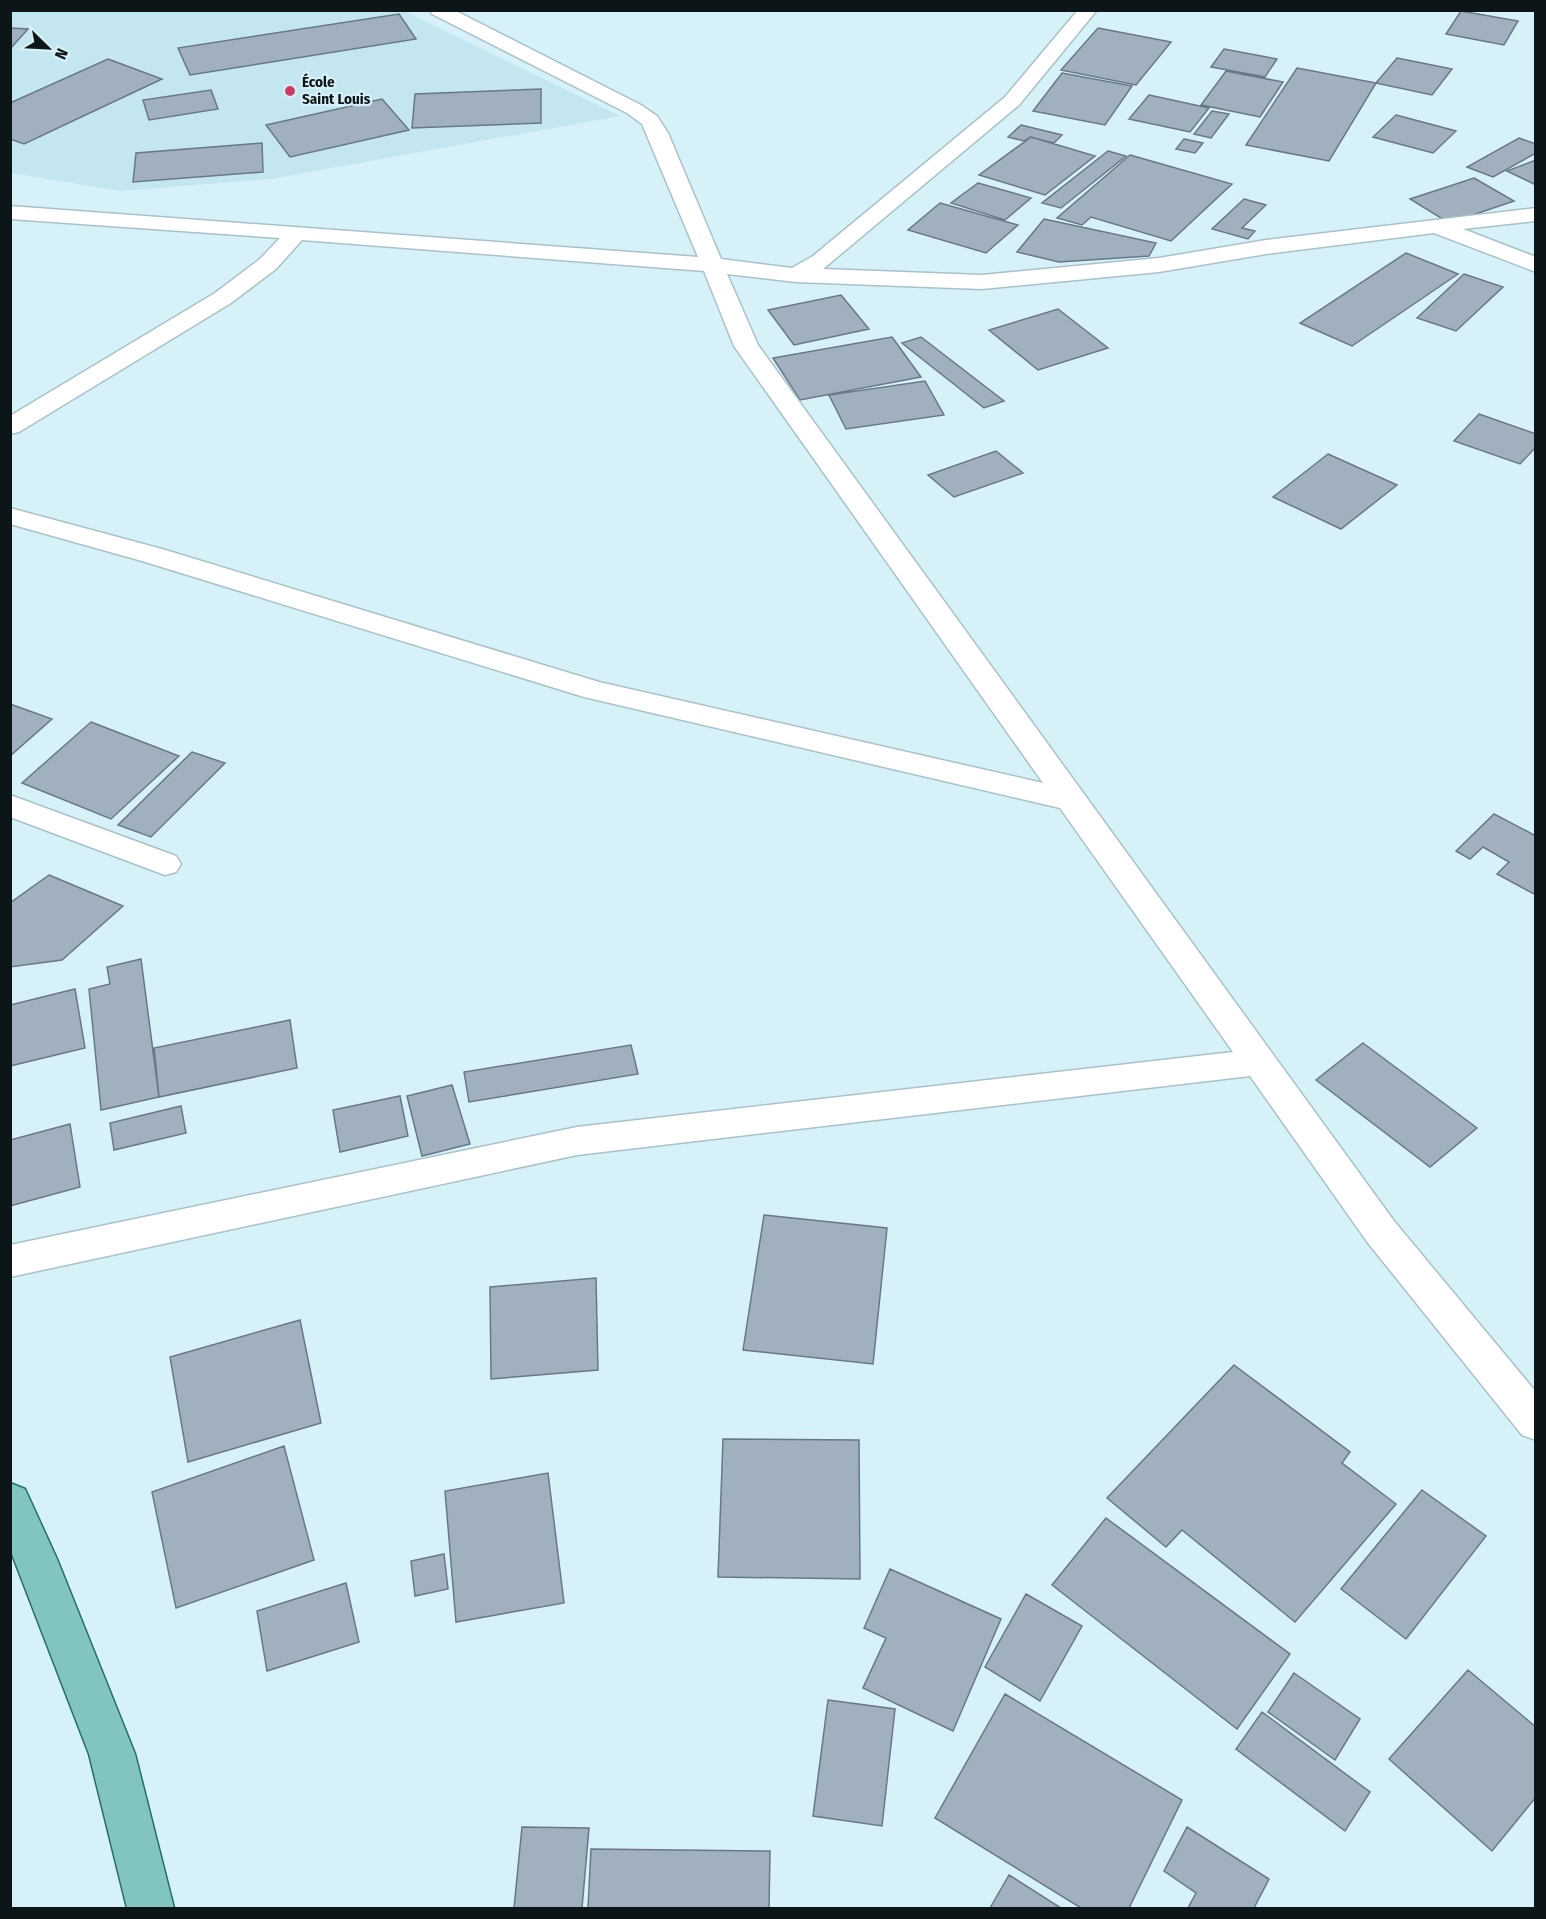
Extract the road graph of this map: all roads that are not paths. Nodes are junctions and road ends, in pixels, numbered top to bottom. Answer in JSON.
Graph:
{"nodes":[{"id":1,"x":439,"y":10,"type":"edge"},
{"id":2,"x":1088,"y":10,"type":"edge"},
{"id":3,"x":10,"y":212,"type":"edge"},
{"id":4,"x":1536,"y":214,"type":"edge"},
{"id":5,"x":1437,"y":227,"type":"junction"},
{"id":6,"x":295,"y":235,"type":"junction"},
{"id":7,"x":711,"y":265,"type":"junction"},
{"id":8,"x":1536,"y":265,"type":"edge"},
{"id":9,"x":796,"y":275,"type":"junction"},
{"id":10,"x":10,"y":427,"type":"edge"},
{"id":11,"x":10,"y":516,"type":"edge"},
{"id":12,"x":1072,"y":800,"type":"junction"},
{"id":13,"x":10,"y":805,"type":"edge"},
{"id":14,"x":165,"y":864,"type":"dead end"},
{"id":15,"x":1260,"y":1062,"type":"junction"},
{"id":16,"x":10,"y":1261,"type":"edge"},
{"id":17,"x":1536,"y":1422,"type":"edge"},
{"id":18,"x":10,"y":1502,"type":"edge"},
{"id":19,"x":152,"y":1908,"type":"edge"}],
"edges":[{"from":1,"to":7,"type":"street"},
{"from":2,"to":9,"type":"street"},
{"from":3,"to":6,"type":"street"},
{"from":4,"to":5,"type":"street"},
{"from":5,"to":8,"type":"street"},
{"from":5,"to":9,"type":"street"},
{"from":6,"to":7,"type":"street"},
{"from":6,"to":10,"type":"street"},
{"from":7,"to":9,"type":"street"},
{"from":7,"to":12,"type":"street"},
{"from":11,"to":12,"type":"street"},
{"from":12,"to":15,"type":"street"},
{"from":13,"to":14,"type":"street"},
{"from":15,"to":16,"type":"street"},
{"from":15,"to":17,"type":"street"},
{"from":18,"to":19,"type":"main road"}]}
